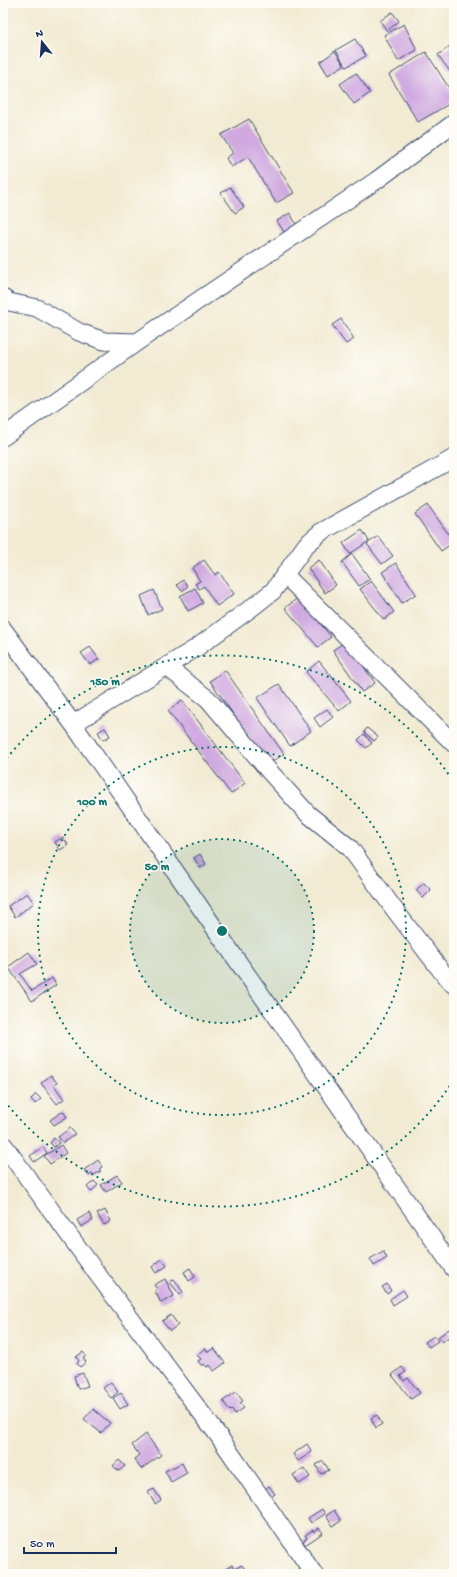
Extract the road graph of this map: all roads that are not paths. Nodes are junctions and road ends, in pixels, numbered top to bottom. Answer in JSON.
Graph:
{"nodes":[{"id":1,"x":454,"y":123,"type":"edge"},
{"id":2,"x":3,"y":298,"type":"edge"},
{"id":3,"x":136,"y":342,"type":"junction"},
{"id":4,"x":3,"y":437,"type":"edge"},
{"id":5,"x":454,"y":458,"type":"edge"},
{"id":6,"x":285,"y":575,"type":"junction"},
{"id":7,"x":3,"y":629,"type":"edge"},
{"id":8,"x":167,"y":667,"type":"junction"},
{"id":9,"x":73,"y":724,"type":"junction"},
{"id":10,"x":454,"y":744,"type":"edge"},
{"id":11,"x":454,"y":985,"type":"edge"},
{"id":12,"x":3,"y":1144,"type":"edge"},
{"id":13,"x":454,"y":1269,"type":"edge"},
{"id":14,"x":314,"y":1574,"type":"edge"}],
"edges":[{"from":1,"to":3,"type":"street"},
{"from":2,"to":3,"type":"street"},
{"from":3,"to":4,"type":"street"},
{"from":5,"to":6,"type":"street"},
{"from":6,"to":8,"type":"street"},
{"from":6,"to":10,"type":"street"},
{"from":7,"to":9,"type":"street"},
{"from":8,"to":9,"type":"street"},
{"from":8,"to":11,"type":"street"},
{"from":9,"to":13,"type":"street"},
{"from":12,"to":14,"type":"street"}]}
